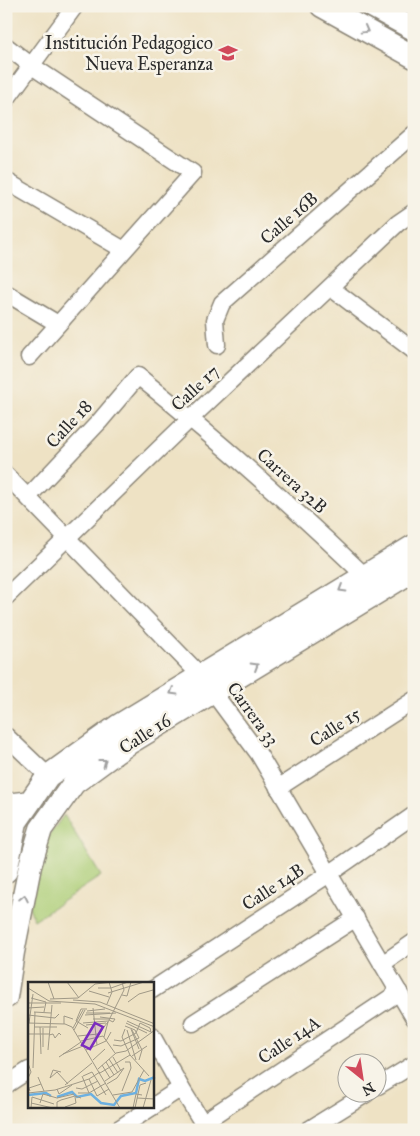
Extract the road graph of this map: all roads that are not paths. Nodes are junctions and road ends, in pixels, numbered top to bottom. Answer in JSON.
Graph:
{"nodes":[{"id":1,"x":75,"y":6,"type":"edge"},
{"id":2,"x":322,"y":6,"type":"edge"},
{"id":3,"x":372,"y":6,"type":"edge"},
{"id":4,"x":414,"y":29,"type":"edge"},
{"id":5,"x":6,"y":46,"type":"edge"},
{"id":6,"x":414,"y":57,"type":"edge"},
{"id":7,"x":32,"y":66,"type":"junction"},
{"id":8,"x":6,"y":100,"type":"edge"},
{"id":9,"x":414,"y":134,"type":"edge"},
{"id":10,"x":6,"y":181,"type":"edge"},
{"id":11,"x":414,"y":212,"type":"edge"},
{"id":12,"x":124,"y":250,"type":"junction"},
{"id":13,"x":330,"y":288,"type":"junction"},
{"id":14,"x":6,"y":292,"type":"edge"},
{"id":15,"x":58,"y":324,"type":"junction"},
{"id":16,"x":217,"y":344,"type":"dead end"},
{"id":17,"x":414,"y":352,"type":"edge"},
{"id":18,"x":29,"y":357,"type":"dead end"},
{"id":19,"x":138,"y":376,"type":"joint"},
{"id":20,"x":191,"y":418,"type":"junction"},
{"id":21,"x":6,"y":475,"type":"edge"},
{"id":22,"x":28,"y":497,"type":"junction"},
{"id":23,"x":68,"y":537,"type":"junction"},
{"id":24,"x":414,"y":546,"type":"edge"},
{"id":25,"x":414,"y":570,"type":"edge"},
{"id":26,"x":365,"y":576,"type":"junction"},
{"id":27,"x":6,"y":597,"type":"edge"},
{"id":28,"x":206,"y":684,"type":"junction"},
{"id":29,"x":414,"y":700,"type":"edge"},
{"id":30,"x":6,"y":736,"type":"edge"},
{"id":31,"x":48,"y":776,"type":"junction"},
{"id":32,"x":278,"y":788,"type":"junction"},
{"id":33,"x":32,"y":799,"type":"junction"},
{"id":34,"x":6,"y":802,"type":"edge"},
{"id":35,"x":414,"y":815,"type":"edge"},
{"id":36,"x":6,"y":871,"type":"edge"},
{"id":37,"x":330,"y":874,"type":"junction"},
{"id":38,"x":356,"y":918,"type":"junction"},
{"id":39,"x":414,"y":942,"type":"edge"},
{"id":40,"x":382,"y":964,"type":"junction"},
{"id":41,"x":154,"y":989,"type":"edge"},
{"id":42,"x":399,"y":992,"type":"junction"},
{"id":43,"x":6,"y":997,"type":"edge"},
{"id":44,"x":414,"y":1018,"type":"edge"},
{"id":45,"x":194,"y":1023,"type":"dead end"},
{"id":46,"x":154,"y":1040,"type":"edge"},
{"id":47,"x":414,"y":1064,"type":"edge"},
{"id":48,"x":28,"y":1071,"type":"edge"},
{"id":49,"x":388,"y":1080,"type":"edge"},
{"id":50,"x":6,"y":1085,"type":"edge"},
{"id":51,"x":181,"y":1088,"type":"junction"},
{"id":52,"x":350,"y":1104,"type":"edge"},
{"id":53,"x":154,"y":1106,"type":"edge"},
{"id":54,"x":151,"y":1108,"type":"edge"},
{"id":55,"x":205,"y":1126,"type":"edge"},
{"id":56,"x":118,"y":1130,"type":"edge"},
{"id":57,"x":308,"y":1130,"type":"edge"}],
"edges":[{"from":1,"to":7,"type":"street"},
{"from":2,"to":6,"type":"street","one_way":true},
{"from":3,"to":4,"type":"street"},
{"from":5,"to":7,"type":"street"},
{"from":7,"to":8,"type":"street"},
{"from":7,"to":12,"type":"street"},
{"from":9,"to":16,"type":"street","name":"Calle 16B"},
{"from":10,"to":12,"type":"street"},
{"from":11,"to":13,"type":"street","name":"Calle 17"},
{"from":12,"to":15,"type":"street"},
{"from":13,"to":17,"type":"street"},
{"from":13,"to":20,"type":"street","name":"Calle 17"},
{"from":14,"to":15,"type":"street"},
{"from":15,"to":18,"type":"street"},
{"from":19,"to":20,"type":"street","name":"Carrera 32B"},
{"from":19,"to":22,"type":"street","name":"Calle 18"},
{"from":20,"to":23,"type":"street","name":"Calle 17"},
{"from":20,"to":26,"type":"street","name":"Carrera 32B"},
{"from":21,"to":22,"type":"street","name":"Carrera 33"},
{"from":22,"to":23,"type":"street","name":"Carrera 33"},
{"from":23,"to":27,"type":"street","name":"Calle 17"},
{"from":23,"to":28,"type":"street","name":"Carrera 33"},
{"from":24,"to":26,"type":"street","name":"Calle 16"},
{"from":28,"to":25,"type":"street","name":"Calle 16","one_way":true},
{"from":26,"to":28,"type":"street","name":"Calle 16","one_way":true},
{"from":28,"to":31,"type":"street","name":"Calle 16","one_way":true},
{"from":28,"to":32,"type":"street","name":"Carrera 33"},
{"from":43,"to":28,"type":"street","name":"Calle 16","one_way":true},
{"from":29,"to":32,"type":"street","name":"Calle 15"},
{"from":30,"to":31,"type":"street"},
{"from":31,"to":33,"type":"street","name":"Calle 16"},
{"from":32,"to":37,"type":"street","name":"Carrera 33"},
{"from":33,"to":34,"type":"street"},
{"from":33,"to":36,"type":"street","name":"Calle 16"},
{"from":35,"to":37,"type":"street","name":"Calle 14B"},
{"from":37,"to":38,"type":"street","name":"Carrera 33"},
{"from":37,"to":41,"type":"street","name":"Calle 14B"},
{"from":38,"to":40,"type":"street","name":"Carrera 33"},
{"from":38,"to":45,"type":"street"},
{"from":39,"to":40,"type":"street"},
{"from":40,"to":42,"type":"street","name":"Carrera 33"},
{"from":42,"to":44,"type":"street","name":"Carrera 33"},
{"from":42,"to":55,"type":"street","name":"Calle 14A"},
{"from":46,"to":51,"type":"street"},
{"from":47,"to":49,"type":"street"},
{"from":48,"to":50,"type":"street"},
{"from":51,"to":53,"type":"street"},
{"from":51,"to":55,"type":"street"},
{"from":52,"to":57,"type":"street"},
{"from":54,"to":56,"type":"street"}]}
